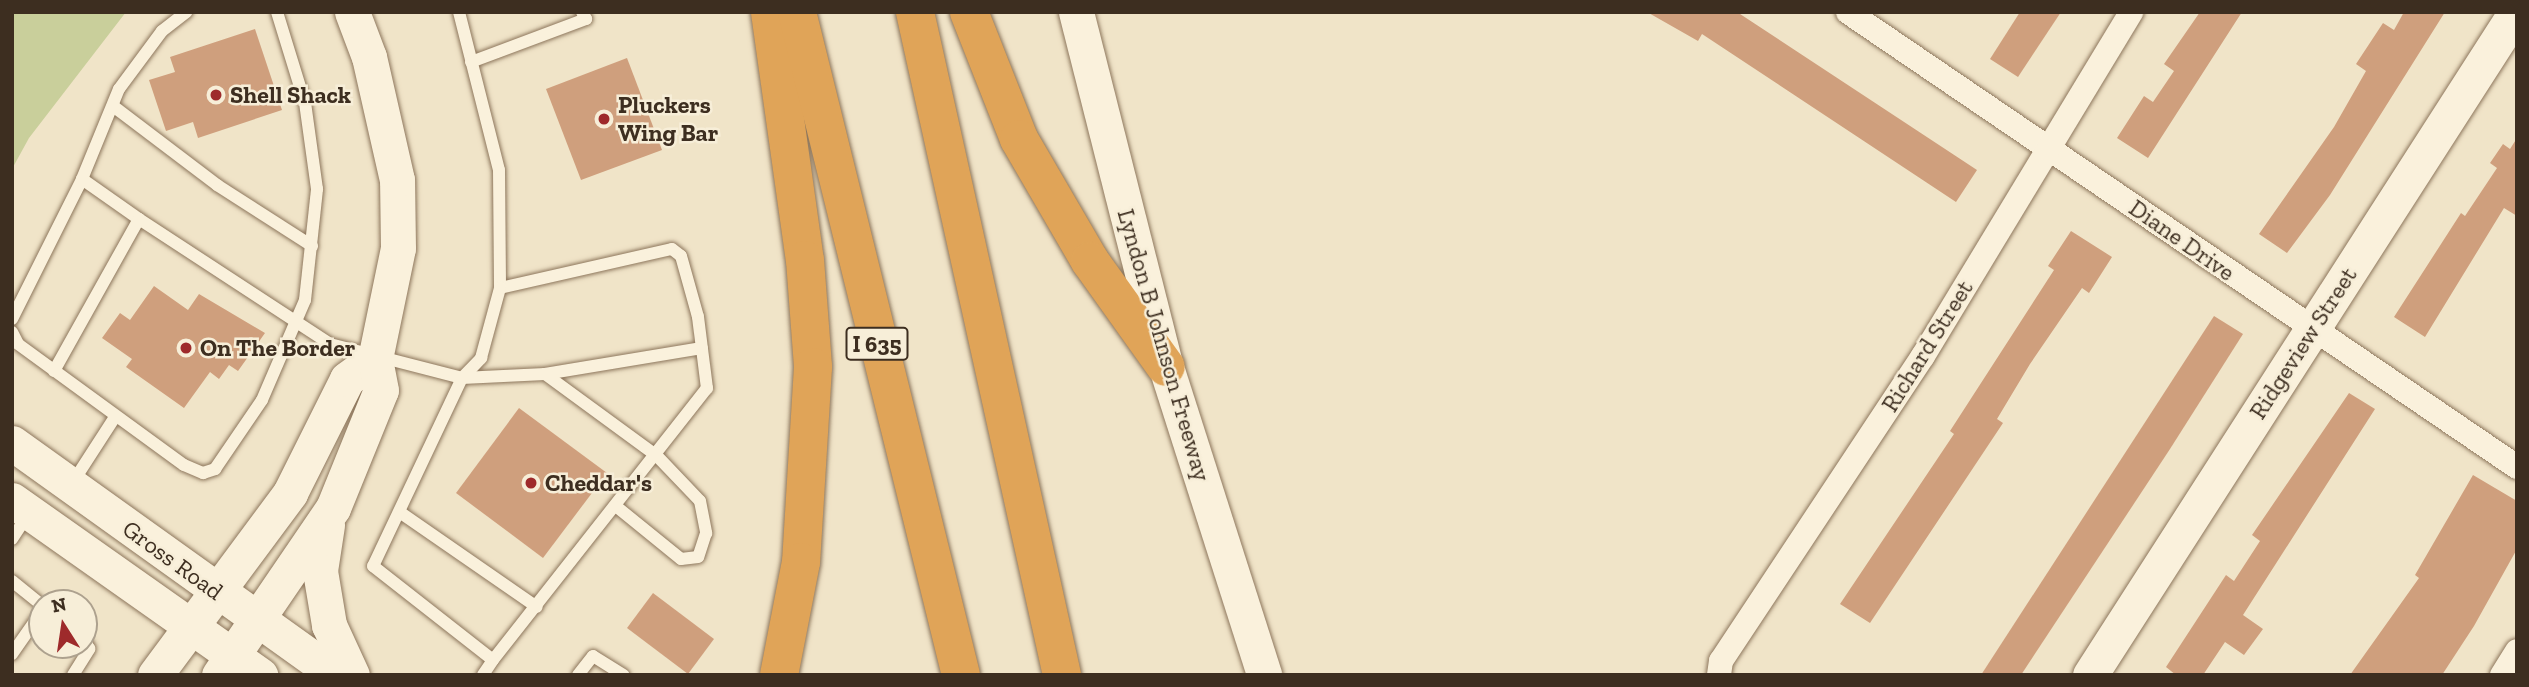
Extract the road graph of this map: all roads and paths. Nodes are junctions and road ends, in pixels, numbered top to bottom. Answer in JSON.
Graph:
{"nodes":[{"id":1,"x":186,"y":12,"type":"edge"},
{"id":2,"x":277,"y":12,"type":"edge"},
{"id":3,"x":352,"y":12,"type":"edge"},
{"id":4,"x":459,"y":12,"type":"edge"},
{"id":5,"x":582,"y":12,"type":"edge"},
{"id":6,"x":770,"y":12,"type":"edge"},
{"id":7,"x":797,"y":12,"type":"edge"},
{"id":8,"x":915,"y":12,"type":"edge"},
{"id":9,"x":970,"y":12,"type":"edge"},
{"id":10,"x":1076,"y":12,"type":"edge"},
{"id":11,"x":1848,"y":12,"type":"edge"},
{"id":12,"x":2130,"y":12,"type":"edge"},
{"id":13,"x":2516,"y":12,"type":"edge"},
{"id":14,"x":471,"y":62,"type":"junction"},
{"id":15,"x":113,"y":106,"type":"junction"},
{"id":16,"x":2046,"y":146,"type":"junction"},
{"id":17,"x":82,"y":179,"type":"junction"},
{"id":18,"x":139,"y":219,"type":"junction"},
{"id":19,"x":312,"y":246,"type":"junction"},
{"id":20,"x":500,"y":288,"type":"junction"},
{"id":21,"x":12,"y":319,"type":"edge"},
{"id":22,"x":295,"y":325,"type":"junction"},
{"id":23,"x":2312,"y":330,"type":"junction"},
{"id":24,"x":12,"y":332,"type":"edge"},
{"id":25,"x":702,"y":348,"type":"junction"},
{"id":26,"x":375,"y":359,"type":"junction"},
{"id":27,"x":1166,"y":367,"type":"junction"},
{"id":28,"x":54,"y":371,"type":"junction"},
{"id":29,"x":545,"y":374,"type":"junction"},
{"id":30,"x":462,"y":378,"type":"junction"},
{"id":31,"x":115,"y":417,"type":"junction"},
{"id":32,"x":12,"y":443,"type":"edge"},
{"id":33,"x":657,"y":456,"type":"junction"},
{"id":34,"x":2517,"y":467,"type":"edge"},
{"id":35,"x":71,"y":486,"type":"junction"},
{"id":36,"x":617,"y":507,"type":"junction"},
{"id":37,"x":333,"y":508,"type":"junction"},
{"id":38,"x":401,"y":513,"type":"junction"},
{"id":39,"x":18,"y":517,"type":"edge"},
{"id":40,"x":12,"y":581,"type":"edge"},
{"id":41,"x":215,"y":591,"type":"junction"},
{"id":42,"x":28,"y":594,"type":"edge"},
{"id":43,"x":537,"y":607,"type":"junction"},
{"id":44,"x":257,"y":622,"type":"junction"},
{"id":45,"x":190,"y":626,"type":"junction"},
{"id":46,"x":28,"y":631,"type":"edge"},
{"id":47,"x":2517,"y":651,"type":"edge"},
{"id":48,"x":12,"y":654,"type":"edge"},
{"id":49,"x":83,"y":659,"type":"edge"},
{"id":50,"x":493,"y":660,"type":"junction"},
{"id":51,"x":237,"y":668,"type":"edge"},
{"id":52,"x":73,"y":675,"type":"edge"},
{"id":53,"x":155,"y":675,"type":"edge"},
{"id":54,"x":336,"y":675,"type":"edge"},
{"id":55,"x":352,"y":675,"type":"edge"},
{"id":56,"x":483,"y":675,"type":"edge"},
{"id":57,"x":578,"y":675,"type":"edge"},
{"id":58,"x":623,"y":675,"type":"edge"},
{"id":59,"x":779,"y":675,"type":"edge"},
{"id":60,"x":961,"y":675,"type":"edge"},
{"id":61,"x":1062,"y":675,"type":"edge"},
{"id":62,"x":1264,"y":675,"type":"edge"},
{"id":63,"x":1719,"y":675,"type":"edge"},
{"id":64,"x":2090,"y":675,"type":"edge"},
{"id":65,"x":2502,"y":675,"type":"edge"}],
"edges":[{"from":1,"to":15,"type":"lane"},
{"from":2,"to":19,"type":"lane"},
{"from":3,"to":26,"type":"street"},
{"from":4,"to":14,"type":"lane"},
{"from":5,"to":14,"type":"lane"},
{"from":6,"to":59,"type":"highway"},
{"from":7,"to":60,"type":"highway","number":"I 635"},
{"from":8,"to":61,"type":"highway"},
{"from":9,"to":27,"type":"highway"},
{"from":10,"to":27,"type":"street","name":"Lyndon B Johnson Freeway"},
{"from":11,"to":16,"type":"street","name":"Diane Drive"},
{"from":12,"to":16,"type":"street","name":"Richard Street"},
{"from":13,"to":23,"type":"street","name":"Ridgeview Street"},
{"from":14,"to":20,"type":"lane"},
{"from":15,"to":17,"type":"lane"},
{"from":15,"to":19,"type":"lane"},
{"from":16,"to":23,"type":"street","name":"Diane Drive"},
{"from":16,"to":63,"type":"street","name":"Richard Street"},
{"from":17,"to":18,"type":"lane"},
{"from":17,"to":21,"type":"lane"},
{"from":18,"to":22,"type":"lane"},
{"from":18,"to":28,"type":"lane"},
{"from":19,"to":22,"type":"lane"},
{"from":20,"to":25,"type":"lane"},
{"from":20,"to":30,"type":"lane"},
{"from":22,"to":26,"type":"lane"},
{"from":22,"to":31,"type":"lane"},
{"from":23,"to":34,"type":"street","name":"Diane Drive"},
{"from":23,"to":64,"type":"street","name":"Ridgeview Street"},
{"from":24,"to":28,"type":"lane"},
{"from":25,"to":29,"type":"lane"},
{"from":25,"to":33,"type":"lane"},
{"from":26,"to":30,"type":"lane"},
{"from":26,"to":37,"type":"street"},
{"from":26,"to":41,"type":"street"},
{"from":27,"to":62,"type":"street","name":"Lyndon B Johnson Freeway"},
{"from":28,"to":31,"type":"lane"},
{"from":29,"to":30,"type":"lane"},
{"from":29,"to":33,"type":"lane"},
{"from":30,"to":38,"type":"lane"},
{"from":31,"to":35,"type":"lane"},
{"from":32,"to":35,"type":"street","name":"Gross Road"},
{"from":33,"to":36,"type":"lane"},
{"from":33,"to":36,"type":"lane"},
{"from":35,"to":41,"type":"street","name":"Gross Road"},
{"from":36,"to":43,"type":"lane"},
{"from":37,"to":44,"type":"street"},
{"from":37,"to":55,"type":"street"},
{"from":38,"to":43,"type":"lane"},
{"from":38,"to":50,"type":"lane"},
{"from":39,"to":45,"type":"street","name":"Gross Road"},
{"from":40,"to":42,"type":"lane"},
{"from":41,"to":44,"type":"street","name":"Gross Road"},
{"from":41,"to":45,"type":"street"},
{"from":43,"to":50,"type":"lane"},
{"from":44,"to":51,"type":"street"},
{"from":44,"to":54,"type":"street","name":"Gross Road"},
{"from":45,"to":51,"type":"street","name":"Gross Road"},
{"from":45,"to":53,"type":"street"},
{"from":46,"to":48,"type":"lane"},
{"from":47,"to":65,"type":"street"},
{"from":49,"to":52,"type":"lane"},
{"from":50,"to":56,"type":"lane"},
{"from":57,"to":58,"type":"lane"}]}
